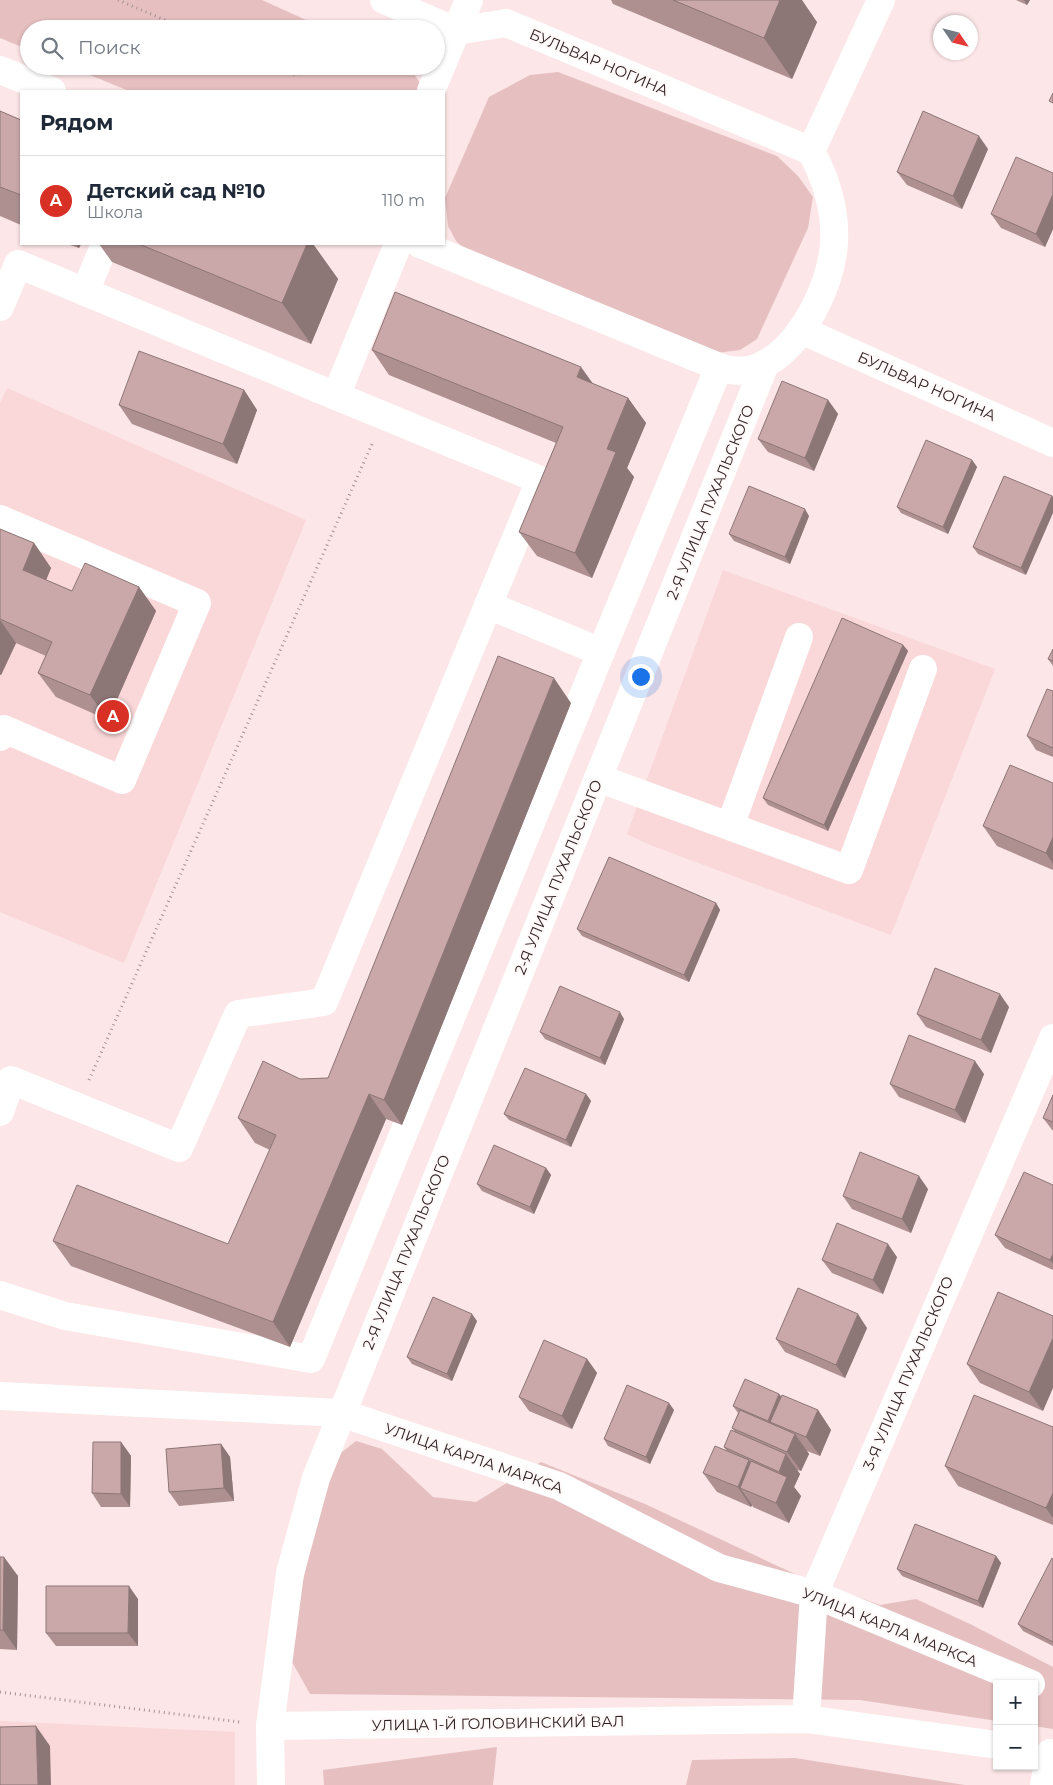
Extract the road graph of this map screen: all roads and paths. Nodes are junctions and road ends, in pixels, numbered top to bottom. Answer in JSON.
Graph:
{"nodes":[{"id":1,"x":118,"y":0,"type":"edge"},
{"id":2,"x":384,"y":0,"type":"edge"},
{"id":3,"x":469,"y":0,"type":"edge"},
{"id":4,"x":881,"y":0,"type":"edge"},
{"id":5,"x":165,"y":20,"type":"edge"},
{"id":6,"x":430,"y":20,"type":"edge"},
{"id":7,"x":445,"y":26,"type":"edge"},
{"id":8,"x":456,"y":31,"type":"junction"},
{"id":9,"x":445,"y":57,"type":"edge"},
{"id":10,"x":0,"y":70,"type":"edge"},
{"id":11,"x":438,"y":75,"type":"edge"},
{"id":12,"x":50,"y":90,"type":"edge"},
{"id":13,"x":431,"y":90,"type":"edge"},
{"id":14,"x":811,"y":151,"type":"junction"},
{"id":15,"x":105,"y":245,"type":"edge"},
{"id":16,"x":398,"y":245,"type":"edge"},
{"id":17,"x":422,"y":245,"type":"edge"},
{"id":18,"x":85,"y":292,"type":"junction"},
{"id":19,"x":0,"y":307,"type":"edge"},
{"id":20,"x":801,"y":330,"type":"junction"},
{"id":21,"x":766,"y":364,"type":"junction"},
{"id":22,"x":719,"y":367,"type":"junction"},
{"id":23,"x":336,"y":396,"type":"junction"},
{"id":24,"x":385,"y":416,"type":"junction"},
{"id":25,"x":1053,"y":443,"type":"edge"},
{"id":26,"x":0,"y":519,"type":"edge"},
{"id":27,"x":488,"y":605,"type":"junction"},
{"id":28,"x":799,"y":637,"type":"dead end"},
{"id":29,"x":601,"y":652,"type":"junction"},
{"id":30,"x":923,"y":669,"type":"dead end"},
{"id":31,"x":0,"y":738,"type":"edge"},
{"id":32,"x":598,"y":778,"type":"junction"},
{"id":33,"x":730,"y":826,"type":"junction"},
{"id":34,"x":1053,"y":1038,"type":"edge"},
{"id":35,"x":6,"y":1077,"type":"edge"},
{"id":36,"x":77,"y":1107,"type":"junction"},
{"id":37,"x":0,"y":1112,"type":"edge"},
{"id":38,"x":0,"y":1295,"type":"edge"},
{"id":39,"x":0,"y":1396,"type":"edge"},
{"id":40,"x":341,"y":1413,"type":"junction"},
{"id":41,"x":814,"y":1594,"type":"junction"},
{"id":42,"x":1023,"y":1680,"type":"edge"},
{"id":43,"x":1038,"y":1686,"type":"edge"},
{"id":44,"x":0,"y":1692,"type":"edge"},
{"id":45,"x":1053,"y":1693,"type":"edge"},
{"id":46,"x":806,"y":1719,"type":"junction"},
{"id":47,"x":270,"y":1726,"type":"junction"},
{"id":48,"x":993,"y":1744,"type":"edge"},
{"id":49,"x":1046,"y":1752,"type":"edge"},
{"id":50,"x":271,"y":1785,"type":"edge"},
{"id":51,"x":1044,"y":1785,"type":"edge"}],
"edges":[{"from":1,"to":5,"type":"path"},
{"from":2,"to":6,"type":"street"},
{"from":3,"to":8,"type":"street"},
{"from":4,"to":14,"type":"street"},
{"from":7,"to":8,"type":"street"},
{"from":8,"to":9,"type":"street"},
{"from":8,"to":14,"type":"street","name":"БУЛЬВАР НОГИНА"},
{"from":10,"to":12,"type":"street"},
{"from":11,"to":13,"type":"street"},
{"from":14,"to":20,"type":"street","name":"2-Я УЛИЦА ПУХАЛЬСКОГО"},
{"from":15,"to":18,"type":"street"},
{"from":16,"to":23,"type":"street"},
{"from":17,"to":22,"type":"street"},
{"from":18,"to":19,"type":"street"},
{"from":18,"to":23,"type":"street"},
{"from":20,"to":21,"type":"street","name":"2-Я УЛИЦА ПУХАЛЬСКОГО"},
{"from":20,"to":25,"type":"street","name":"БУЛЬВАР НОГИНА"},
{"from":21,"to":22,"type":"street"},
{"from":21,"to":32,"type":"street","name":"2-Я УЛИЦА ПУХАЛЬСКОГО"},
{"from":22,"to":29,"type":"street"},
{"from":23,"to":24,"type":"street"},
{"from":24,"to":27,"type":"street"},
{"from":24,"to":36,"type":"path"},
{"from":26,"to":31,"type":"street"},
{"from":27,"to":29,"type":"street"},
{"from":27,"to":36,"type":"street"},
{"from":28,"to":33,"type":"street"},
{"from":29,"to":38,"type":"street"},
{"from":30,"to":33,"type":"street"},
{"from":32,"to":33,"type":"street"},
{"from":32,"to":40,"type":"street","name":"2-Я УЛИЦА ПУХАЛЬСКОГО"},
{"from":34,"to":41,"type":"street","name":"3-Я УЛИЦА ПУХАЛЬСКОГО"},
{"from":35,"to":36,"type":"street"},
{"from":35,"to":37,"type":"street"},
{"from":39,"to":40,"type":"street","name":"УЛИЦА КАРЛА МАРКСА"},
{"from":40,"to":41,"type":"street","name":"УЛИЦА КАРЛА МАРКСА"},
{"from":40,"to":47,"type":"street","name":"2-Я УЛИЦА ПУХАЛЬСКОГО"},
{"from":41,"to":42,"type":"street","name":"УЛИЦА КАРЛА МАРКСА"},
{"from":41,"to":46,"type":"street","name":"3-Я УЛИЦА ПУХАЛЬСКОГО"},
{"from":43,"to":45,"type":"street","name":"УЛИЦА КАРЛА МАРКСА"},
{"from":44,"to":47,"type":"path"},
{"from":46,"to":47,"type":"street","name":"УЛИЦА 1-Й ГОЛОВИНСКИЙ ВАЛ"},
{"from":46,"to":48,"type":"street","name":"УЛИЦА 1-Й ГОЛОВИНСКИЙ ВАЛ"},
{"from":47,"to":50,"type":"street","name":"2-Я УЛИЦА ПУХАЛЬСКОГО"},
{"from":49,"to":51,"type":"street"}]}
